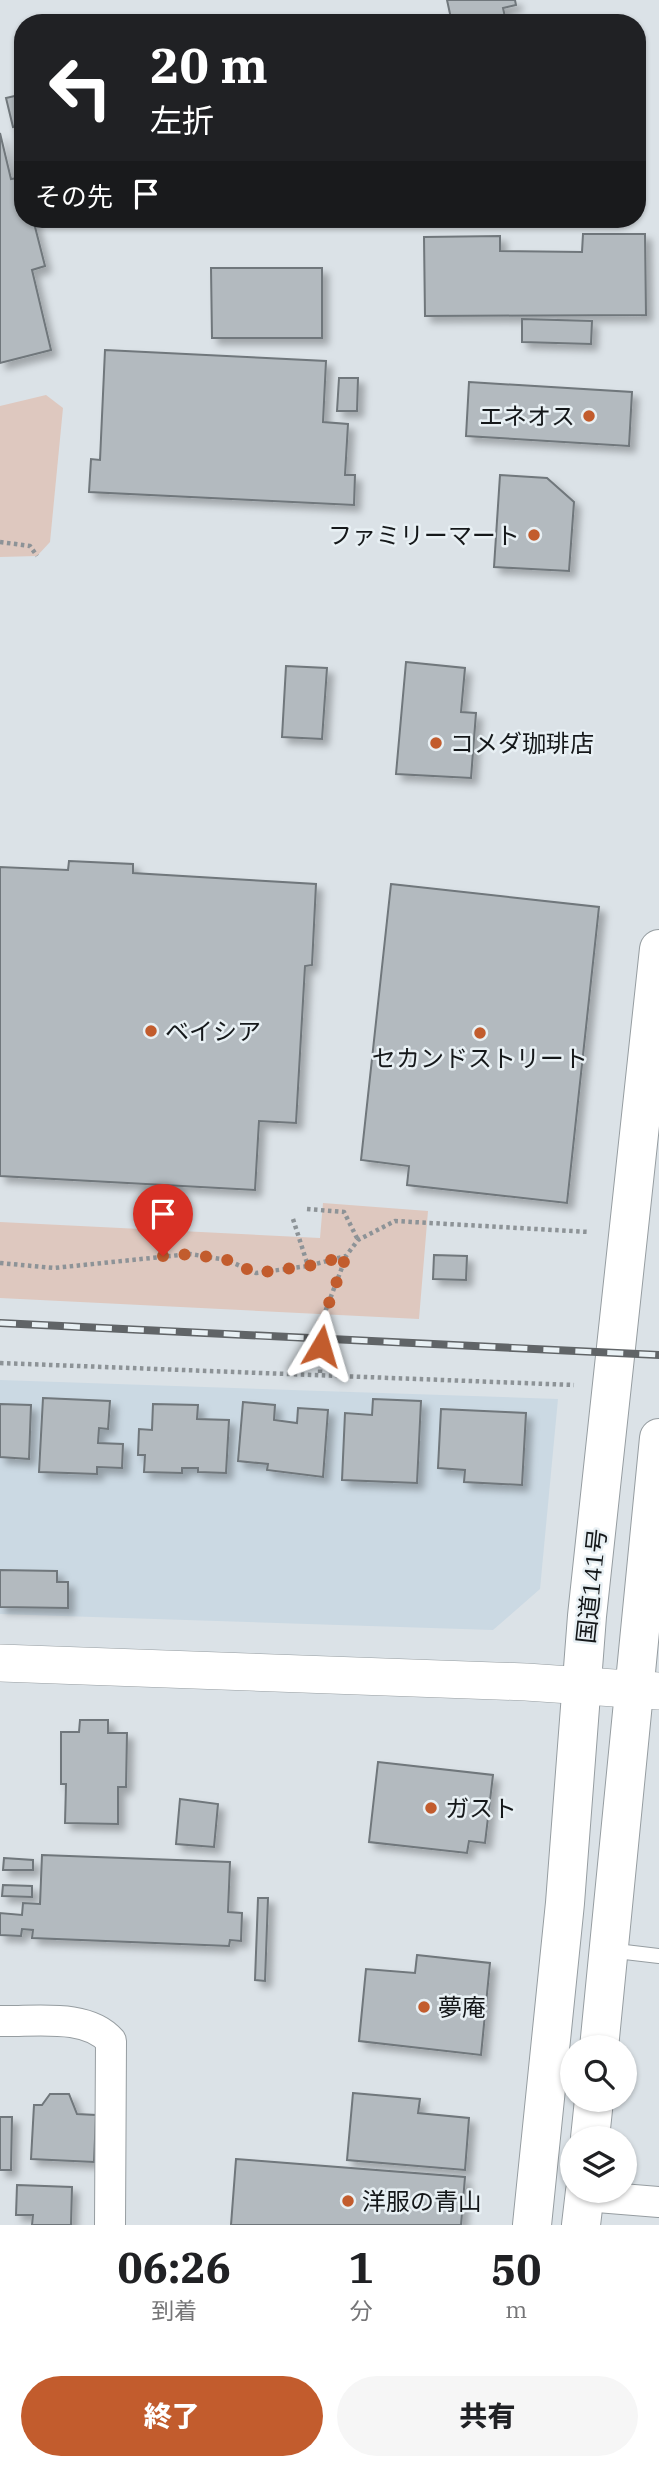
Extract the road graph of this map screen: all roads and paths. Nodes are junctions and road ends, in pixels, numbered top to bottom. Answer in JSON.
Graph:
{"nodes":[{"id":1,"x":0,"y":542,"type":"edge"},
{"id":2,"x":37,"y":556,"type":"dead end"},
{"id":3,"x":659,"y":949,"type":"edge"},
{"id":4,"x":307,"y":1209,"type":"dead end"},
{"id":5,"x":293,"y":1219,"type":"dead end"},
{"id":6,"x":589,"y":1232,"type":"dead end"},
{"id":7,"x":358,"y":1240,"type":"junction"},
{"id":8,"x":346,"y":1256,"type":"junction"},
{"id":9,"x":0,"y":1263,"type":"edge"},
{"id":10,"x":308,"y":1266,"type":"junction"},
{"id":11,"x":0,"y":1363,"type":"edge"},
{"id":12,"x":320,"y":1373,"type":"junction"},
{"id":13,"x":574,"y":1385,"type":"dead end"},
{"id":14,"x":659,"y":1438,"type":"edge"},
{"id":15,"x":0,"y":1664,"type":"edge"},
{"id":16,"x":581,"y":1686,"type":"junction"},
{"id":17,"x":647,"y":1690,"type":"edge"},
{"id":18,"x":608,"y":1950,"type":"junction"},
{"id":19,"x":659,"y":1956,"type":"edge"},
{"id":20,"x":0,"y":2021,"type":"edge"},
{"id":21,"x":599,"y":2035,"type":"edge"},
{"id":22,"x":659,"y":2202,"type":"edge"},
{"id":23,"x":584,"y":2204,"type":"edge"},
{"id":24,"x":110,"y":2225,"type":"edge"},
{"id":25,"x":532,"y":2225,"type":"edge"}],
"edges":[{"from":1,"to":2,"type":"path"},
{"from":3,"to":16,"type":"highway","name":"国道141号"},
{"from":4,"to":7,"type":"path"},
{"from":5,"to":10,"type":"path"},
{"from":6,"to":7,"type":"path"},
{"from":7,"to":8,"type":"path"},
{"from":8,"to":10,"type":"path"},
{"from":8,"to":12,"type":"path"},
{"from":9,"to":10,"type":"path"},
{"from":11,"to":12,"type":"path"},
{"from":12,"to":13,"type":"path"},
{"from":14,"to":17,"type":"highway"},
{"from":15,"to":16,"type":"street"},
{"from":16,"to":17,"type":"street"},
{"from":16,"to":25,"type":"highway","name":"国道141号"},
{"from":17,"to":18,"type":"highway"},
{"from":18,"to":19,"type":"lane"},
{"from":18,"to":21,"type":"highway"},
{"from":20,"to":24,"type":"street"},
{"from":22,"to":23,"type":"street"}]}
